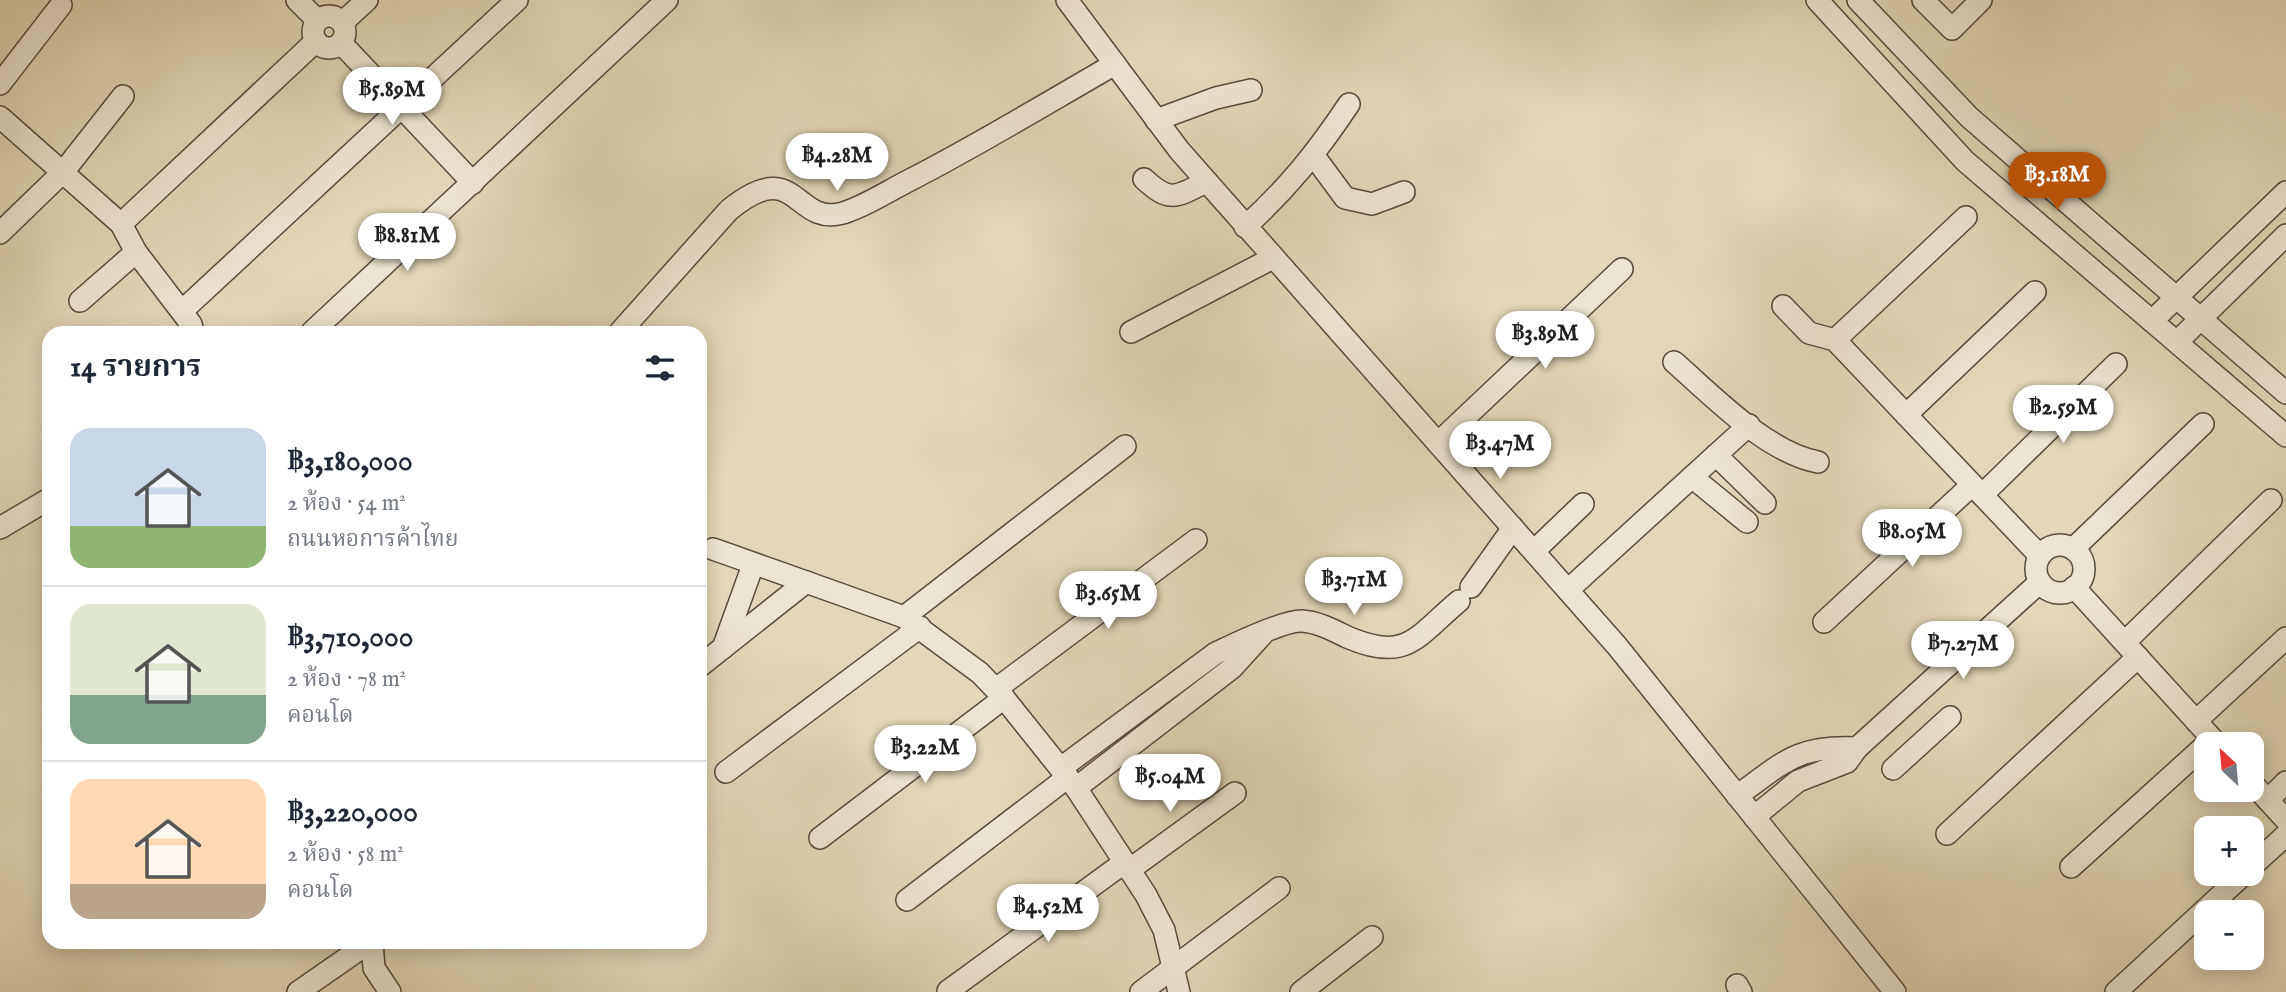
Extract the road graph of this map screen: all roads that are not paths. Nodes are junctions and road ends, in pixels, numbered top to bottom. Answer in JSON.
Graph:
{"nodes":[{"id":1,"x":297,"y":0,"type":"edge"},
{"id":2,"x":367,"y":0,"type":"edge"},
{"id":3,"x":517,"y":0,"type":"edge"},
{"id":4,"x":667,"y":0,"type":"edge"},
{"id":5,"x":1067,"y":0,"type":"edge"},
{"id":6,"x":1817,"y":0,"type":"edge"},
{"id":7,"x":1858,"y":0,"type":"edge"},
{"id":8,"x":1923,"y":0,"type":"edge"},
{"id":9,"x":1981,"y":0,"type":"edge"},
{"id":10,"x":61,"y":5,"type":"dead end"},
{"id":11,"x":316,"y":31,"type":"junction"},
{"id":12,"x":342,"y":33,"type":"junction"},
{"id":13,"x":1115,"y":64,"type":"junction"},
{"id":14,"x":0,"y":84,"type":"edge"},
{"id":15,"x":1251,"y":90,"type":"dead end"},
{"id":16,"x":123,"y":96,"type":"dead end"},
{"id":17,"x":1349,"y":104,"type":"dead end"},
{"id":18,"x":402,"y":108,"type":"junction"},
{"id":19,"x":0,"y":117,"type":"edge"},
{"id":20,"x":1156,"y":120,"type":"junction"},
{"id":21,"x":1314,"y":156,"type":"junction"},
{"id":22,"x":64,"y":171,"type":"junction"},
{"id":23,"x":1144,"y":179,"type":"dead end"},
{"id":24,"x":473,"y":183,"type":"junction"},
{"id":25,"x":1206,"y":183,"type":"junction"},
{"id":26,"x":1404,"y":192,"type":"dead end"},
{"id":27,"x":2286,"y":192,"type":"edge"},
{"id":28,"x":1966,"y":217,"type":"dead end"},
{"id":29,"x":121,"y":224,"type":"junction"},
{"id":30,"x":1245,"y":227,"type":"junction"},
{"id":31,"x":0,"y":233,"type":"edge"},
{"id":32,"x":2286,"y":235,"type":"edge"},
{"id":33,"x":136,"y":252,"type":"junction"},
{"id":34,"x":1273,"y":258,"type":"junction"},
{"id":35,"x":1622,"y":269,"type":"dead end"},
{"id":36,"x":2035,"y":292,"type":"dead end"},
{"id":37,"x":2176,"y":296,"type":"junction"},
{"id":38,"x":80,"y":301,"type":"dead end"},
{"id":39,"x":1783,"y":306,"type":"dead end"},
{"id":40,"x":183,"y":311,"type":"junction"},
{"id":41,"x":2200,"y":318,"type":"junction"},
{"id":42,"x":2152,"y":321,"type":"junction"},
{"id":43,"x":190,"y":326,"type":"edge"},
{"id":44,"x":318,"y":326,"type":"edge"},
{"id":45,"x":625,"y":326,"type":"edge"},
{"id":46,"x":1131,"y":332,"type":"dead end"},
{"id":47,"x":1835,"y":340,"type":"junction"},
{"id":48,"x":2177,"y":342,"type":"junction"},
{"id":49,"x":1674,"y":362,"type":"dead end"},
{"id":50,"x":2116,"y":364,"type":"dead end"},
{"id":51,"x":2283,"y":384,"type":"edge"},
{"id":52,"x":1906,"y":415,"type":"junction"},
{"id":53,"x":2203,"y":424,"type":"dead end"},
{"id":54,"x":1749,"y":425,"type":"junction"},
{"id":55,"x":2286,"y":436,"type":"edge"},
{"id":56,"x":1438,"y":443,"type":"junction"},
{"id":57,"x":1125,"y":446,"type":"dead end"},
{"id":58,"x":1716,"y":455,"type":"junction"},
{"id":59,"x":1818,"y":463,"type":"dead end"},
{"id":60,"x":1692,"y":477,"type":"junction"},
{"id":61,"x":1977,"y":490,"type":"junction"},
{"id":62,"x":2271,"y":500,"type":"dead end"},
{"id":63,"x":42,"y":503,"type":"edge"},
{"id":64,"x":1765,"y":503,"type":"dead end"},
{"id":65,"x":1583,"y":504,"type":"dead end"},
{"id":66,"x":1747,"y":522,"type":"dead end"},
{"id":67,"x":0,"y":528,"type":"edge"},
{"id":68,"x":1513,"y":528,"type":"junction"},
{"id":69,"x":1196,"y":540,"type":"dead end"},
{"id":70,"x":713,"y":549,"type":"dead end"},
{"id":71,"x":2073,"y":549,"type":"junction"},
{"id":72,"x":1534,"y":551,"type":"junction"},
{"id":73,"x":2040,"y":556,"type":"junction"},
{"id":74,"x":752,"y":565,"type":"junction"},
{"id":75,"x":806,"y":582,"type":"junction"},
{"id":76,"x":2040,"y":582,"type":"junction"},
{"id":77,"x":2074,"y":587,"type":"junction"},
{"id":78,"x":1568,"y":590,"type":"junction"},
{"id":79,"x":912,"y":622,"type":"junction"},
{"id":80,"x":1824,"y":622,"type":"dead end"},
{"id":81,"x":1262,"y":635,"type":"junction"},
{"id":82,"x":2286,"y":638,"type":"edge"},
{"id":83,"x":723,"y":648,"type":"junction"},
{"id":84,"x":2131,"y":650,"type":"junction"},
{"id":85,"x":707,"y":661,"type":"edge"},
{"id":86,"x":1170,"y":686,"type":"junction"},
{"id":87,"x":1000,"y":694,"type":"junction"},
{"id":88,"x":1185,"y":705,"type":"junction"},
{"id":89,"x":1950,"y":717,"type":"dead end"},
{"id":90,"x":2196,"y":721,"type":"junction"},
{"id":91,"x":1887,"y":722,"type":"junction"},
{"id":92,"x":2204,"y":732,"type":"edge"},
{"id":93,"x":1857,"y":748,"type":"junction"},
{"id":94,"x":1914,"y":750,"type":"junction"},
{"id":95,"x":2194,"y":758,"type":"edge"},
{"id":96,"x":1893,"y":769,"type":"dead end"},
{"id":97,"x":726,"y":772,"type":"dead end"},
{"id":98,"x":1068,"y":777,"type":"junction"},
{"id":99,"x":2286,"y":782,"type":"edge"},
{"id":100,"x":1235,"y":793,"type":"dead end"},
{"id":101,"x":1737,"y":796,"type":"junction"},
{"id":102,"x":2264,"y":796,"type":"edge"},
{"id":103,"x":2268,"y":800,"type":"junction"},
{"id":104,"x":1754,"y":817,"type":"junction"},
{"id":105,"x":2286,"y":820,"type":"edge"},
{"id":106,"x":1947,"y":834,"type":"dead end"},
{"id":107,"x":2286,"y":835,"type":"edge"},
{"id":108,"x":820,"y":838,"type":"dead end"},
{"id":109,"x":2264,"y":855,"type":"edge"},
{"id":110,"x":1127,"y":866,"type":"junction"},
{"id":111,"x":2071,"y":867,"type":"dead end"},
{"id":112,"x":2231,"y":886,"type":"edge"},
{"id":113,"x":1279,"y":888,"type":"dead end"},
{"id":114,"x":907,"y":900,"type":"dead end"},
{"id":115,"x":1372,"y":937,"type":"dead end"},
{"id":116,"x":361,"y":949,"type":"edge"},
{"id":117,"x":372,"y":949,"type":"edge"},
{"id":118,"x":1172,"y":969,"type":"junction"},
{"id":119,"x":1884,"y":988,"type":"edge"},
{"id":120,"x":948,"y":991,"type":"edge"},
{"id":121,"x":298,"y":992,"type":"edge"},
{"id":122,"x":390,"y":992,"type":"edge"},
{"id":123,"x":1141,"y":992,"type":"edge"},
{"id":124,"x":1179,"y":992,"type":"edge"},
{"id":125,"x":1301,"y":992,"type":"edge"},
{"id":126,"x":2116,"y":992,"type":"edge"}],
"edges":[{"from":1,"to":11,"type":"street"},
{"from":2,"to":12,"type":"street"},
{"from":3,"to":18,"type":"street"},
{"from":4,"to":24,"type":"street"},
{"from":5,"to":13,"type":"street"},
{"from":6,"to":42,"type":"street"},
{"from":7,"to":37,"type":"street"},
{"from":8,"to":9,"type":"street"},
{"from":10,"to":14,"type":"street"},
{"from":11,"to":12,"type":"street"},
{"from":11,"to":12,"type":"street"},
{"from":11,"to":29,"type":"street"},
{"from":12,"to":18,"type":"street"},
{"from":13,"to":20,"type":"street"},
{"from":13,"to":45,"type":"street"},
{"from":15,"to":20,"type":"street"},
{"from":16,"to":22,"type":"street"},
{"from":17,"to":21,"type":"street"},
{"from":18,"to":24,"type":"street"},
{"from":18,"to":40,"type":"street"},
{"from":19,"to":22,"type":"street"},
{"from":20,"to":25,"type":"street"},
{"from":21,"to":26,"type":"street"},
{"from":21,"to":30,"type":"street"},
{"from":22,"to":29,"type":"street"},
{"from":22,"to":31,"type":"street"},
{"from":23,"to":25,"type":"street"},
{"from":24,"to":44,"type":"street"},
{"from":25,"to":30,"type":"street"},
{"from":27,"to":37,"type":"street"},
{"from":28,"to":47,"type":"street"},
{"from":29,"to":33,"type":"street"},
{"from":30,"to":34,"type":"street"},
{"from":32,"to":41,"type":"street"},
{"from":33,"to":38,"type":"street"},
{"from":33,"to":40,"type":"street"},
{"from":34,"to":46,"type":"street"},
{"from":34,"to":56,"type":"street"},
{"from":35,"to":56,"type":"street"},
{"from":36,"to":52,"type":"street"},
{"from":37,"to":41,"type":"street"},
{"from":37,"to":42,"type":"street"},
{"from":39,"to":47,"type":"street"},
{"from":40,"to":43,"type":"street"},
{"from":41,"to":48,"type":"street"},
{"from":41,"to":51,"type":"street"},
{"from":42,"to":48,"type":"street"},
{"from":47,"to":52,"type":"street"},
{"from":48,"to":55,"type":"street"},
{"from":49,"to":54,"type":"street"},
{"from":50,"to":61,"type":"street"},
{"from":52,"to":61,"type":"street"},
{"from":53,"to":71,"type":"street"},
{"from":54,"to":58,"type":"street"},
{"from":54,"to":59,"type":"street"},
{"from":56,"to":68,"type":"street"},
{"from":57,"to":79,"type":"street"},
{"from":58,"to":60,"type":"street"},
{"from":58,"to":64,"type":"street"},
{"from":60,"to":66,"type":"street"},
{"from":60,"to":78,"type":"street"},
{"from":61,"to":73,"type":"street"},
{"from":61,"to":80,"type":"street"},
{"from":62,"to":84,"type":"street"},
{"from":63,"to":67,"type":"street"},
{"from":65,"to":72,"type":"street"},
{"from":68,"to":72,"type":"street"},
{"from":68,"to":81,"type":"street"},
{"from":69,"to":87,"type":"street"},
{"from":70,"to":74,"type":"street"},
{"from":71,"to":73,"type":"street"},
{"from":71,"to":77,"type":"street"},
{"from":72,"to":78,"type":"street"},
{"from":73,"to":76,"type":"street"},
{"from":74,"to":75,"type":"street"},
{"from":74,"to":83,"type":"street"},
{"from":75,"to":79,"type":"street"},
{"from":75,"to":83,"type":"street"},
{"from":76,"to":77,"type":"street"},
{"from":76,"to":91,"type":"street"},
{"from":77,"to":84,"type":"street"},
{"from":78,"to":101,"type":"street"},
{"from":79,"to":87,"type":"street"},
{"from":79,"to":97,"type":"street"},
{"from":81,"to":86,"type":"street"},
{"from":81,"to":88,"type":"street"},
{"from":82,"to":90,"type":"street"},
{"from":83,"to":85,"type":"street"},
{"from":84,"to":90,"type":"street"},
{"from":84,"to":106,"type":"street"},
{"from":86,"to":88,"type":"street"},
{"from":86,"to":98,"type":"street"},
{"from":87,"to":98,"type":"street"},
{"from":87,"to":108,"type":"street"},
{"from":88,"to":98,"type":"street"},
{"from":89,"to":94,"type":"street"},
{"from":90,"to":92,"type":"street"},
{"from":91,"to":93,"type":"street"},
{"from":91,"to":94,"type":"street"},
{"from":93,"to":101,"type":"street"},
{"from":93,"to":104,"type":"street"},
{"from":94,"to":96,"type":"street"},
{"from":95,"to":111,"type":"street"},
{"from":98,"to":110,"type":"street"},
{"from":98,"to":114,"type":"street"},
{"from":99,"to":103,"type":"street"},
{"from":100,"to":110,"type":"street"},
{"from":101,"to":104,"type":"street"},
{"from":102,"to":103,"type":"street"},
{"from":103,"to":105,"type":"street"},
{"from":104,"to":119,"type":"street"},
{"from":107,"to":109,"type":"street"},
{"from":110,"to":118,"type":"street"},
{"from":110,"to":120,"type":"street"},
{"from":112,"to":126,"type":"street"},
{"from":113,"to":118,"type":"street"},
{"from":115,"to":125,"type":"street"},
{"from":116,"to":121,"type":"street"},
{"from":117,"to":122,"type":"street"},
{"from":118,"to":123,"type":"street"},
{"from":118,"to":124,"type":"street"}]}
